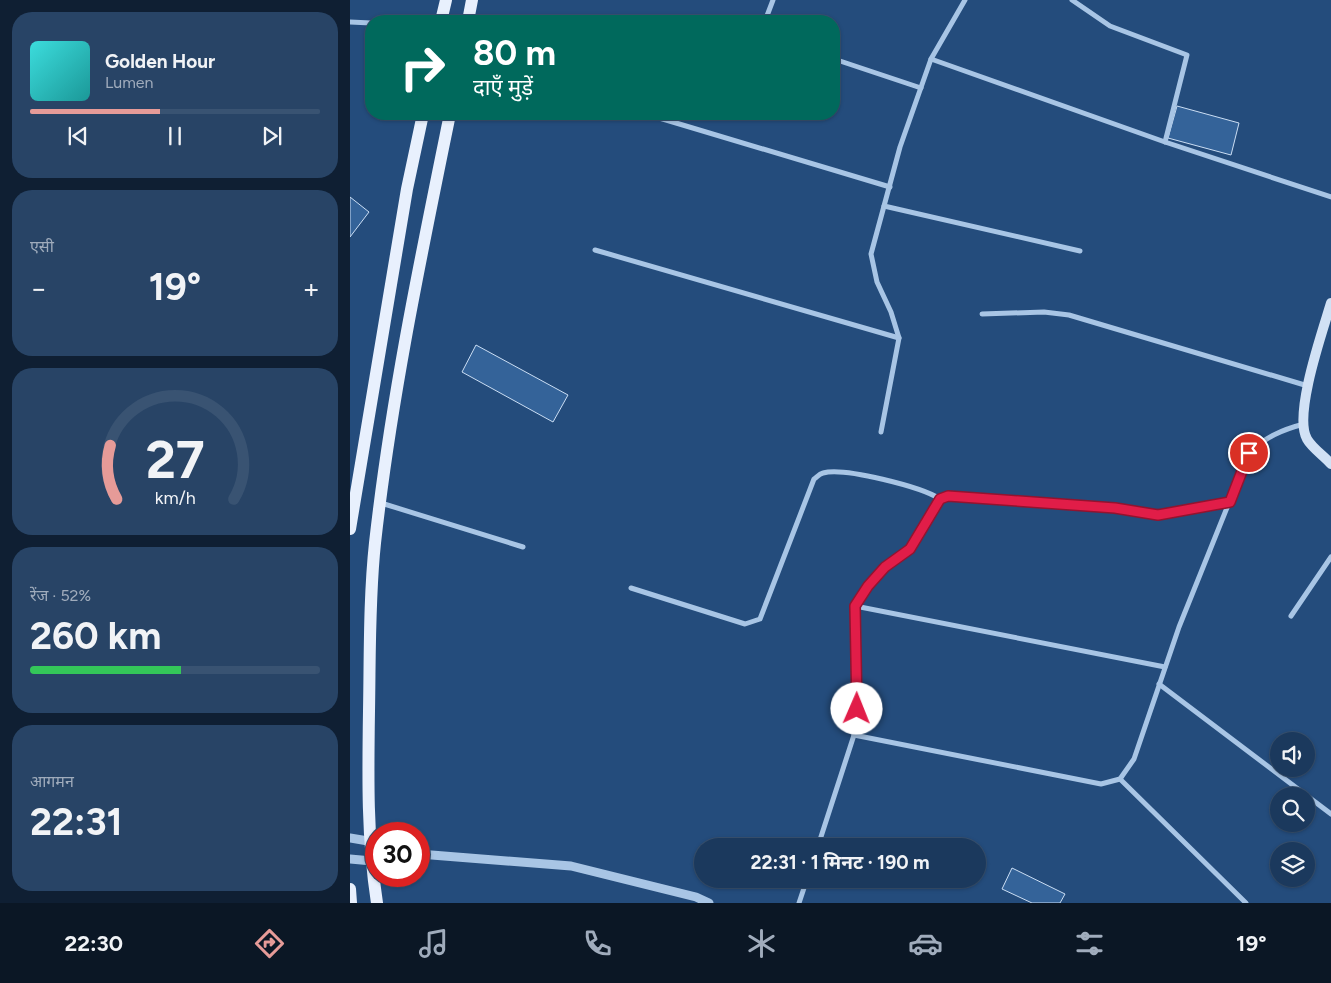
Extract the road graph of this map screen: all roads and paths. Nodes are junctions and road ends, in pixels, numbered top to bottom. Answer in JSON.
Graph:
{"nodes":[{"id":1,"x":446,"y":0,"type":"edge"},
{"id":2,"x":472,"y":0,"type":"edge"},
{"id":3,"x":773,"y":0,"type":"edge"},
{"id":4,"x":965,"y":0,"type":"edge"},
{"id":5,"x":1072,"y":0,"type":"edge"},
{"id":6,"x":443,"y":15,"type":"edge"},
{"id":7,"x":469,"y":15,"type":"edge"},
{"id":8,"x":767,"y":15,"type":"edge"},
{"id":9,"x":350,"y":22,"type":"edge"},
{"id":10,"x":365,"y":23,"type":"edge"},
{"id":11,"x":931,"y":59,"type":"junction"},
{"id":12,"x":840,"y":61,"type":"edge"},
{"id":13,"x":921,"y":88,"type":"junction"},
{"id":14,"x":422,"y":120,"type":"edge"},
{"id":15,"x":449,"y":120,"type":"edge"},
{"id":16,"x":666,"y":120,"type":"edge"},
{"id":17,"x":1165,"y":142,"type":"junction"},
{"id":18,"x":890,"y":187,"type":"junction"},
{"id":19,"x":1331,"y":197,"type":"edge"},
{"id":20,"x":884,"y":206,"type":"junction"},
{"id":21,"x":595,"y":250,"type":"dead end"},
{"id":22,"x":1080,"y":251,"type":"dead end"},
{"id":23,"x":1331,"y":303,"type":"edge"},
{"id":24,"x":982,"y":314,"type":"dead end"},
{"id":25,"x":386,"y":315,"type":"junction"},
{"id":26,"x":409,"y":319,"type":"junction"},
{"id":27,"x":899,"y":338,"type":"junction"},
{"id":28,"x":1308,"y":386,"type":"junction"},
{"id":29,"x":1304,"y":424,"type":"junction"},
{"id":30,"x":881,"y":432,"type":"dead end"},
{"id":31,"x":1331,"y":464,"type":"edge"},
{"id":32,"x":940,"y":499,"type":"junction"},
{"id":33,"x":1230,"y":502,"type":"junction"},
{"id":34,"x":381,"y":503,"type":"junction"},
{"id":35,"x":350,"y":529,"type":"edge"},
{"id":36,"x":523,"y":547,"type":"dead end"},
{"id":37,"x":1331,"y":557,"type":"edge"},
{"id":38,"x":631,"y":588,"type":"dead end"},
{"id":39,"x":855,"y":606,"type":"junction"},
{"id":40,"x":1291,"y":616,"type":"dead end"},
{"id":41,"x":1165,"y":667,"type":"junction"},
{"id":42,"x":1159,"y":684,"type":"junction"},
{"id":43,"x":854,"y":735,"type":"junction"},
{"id":44,"x":1120,"y":779,"type":"junction"},
{"id":45,"x":1331,"y":814,"type":"edge"},
{"id":46,"x":373,"y":822,"type":"edge"},
{"id":47,"x":350,"y":838,"type":"edge"},
{"id":48,"x":821,"y":838,"type":"edge"},
{"id":49,"x":365,"y":841,"type":"edge"},
{"id":50,"x":430,"y":855,"type":"edge"},
{"id":51,"x":350,"y":859,"type":"edge"},
{"id":52,"x":365,"y":860,"type":"edge"},
{"id":53,"x":376,"y":887,"type":"edge"},
{"id":54,"x":804,"y":888,"type":"edge"},
{"id":55,"x":350,"y":889,"type":"edge"},
{"id":56,"x":352,"y":903,"type":"edge"},
{"id":57,"x":377,"y":903,"type":"edge"},
{"id":58,"x":709,"y":903,"type":"edge"},
{"id":59,"x":799,"y":903,"type":"edge"},
{"id":60,"x":1246,"y":903,"type":"edge"}],
"edges":[{"from":1,"to":6,"type":"main road"},
{"from":2,"to":7,"type":"main road"},
{"from":3,"to":8,"type":"street"},
{"from":4,"to":11,"type":"street"},
{"from":5,"to":17,"type":"street"},
{"from":9,"to":10,"type":"street"},
{"from":11,"to":13,"type":"street"},
{"from":11,"to":17,"type":"street"},
{"from":12,"to":13,"type":"street"},
{"from":13,"to":18,"type":"street"},
{"from":14,"to":25,"type":"main road"},
{"from":15,"to":26,"type":"main road"},
{"from":16,"to":18,"type":"street"},
{"from":17,"to":19,"type":"street"},
{"from":18,"to":20,"type":"street"},
{"from":20,"to":22,"type":"street"},
{"from":20,"to":27,"type":"street"},
{"from":21,"to":27,"type":"street"},
{"from":23,"to":28,"type":"main road"},
{"from":24,"to":28,"type":"street"},
{"from":25,"to":26,"type":"main road"},
{"from":25,"to":35,"type":"main road"},
{"from":26,"to":34,"type":"main road"},
{"from":27,"to":30,"type":"street"},
{"from":28,"to":29,"type":"main road"},
{"from":29,"to":31,"type":"main road"},
{"from":29,"to":33,"type":"street"},
{"from":32,"to":33,"type":"street"},
{"from":32,"to":38,"type":"street"},
{"from":32,"to":39,"type":"street"},
{"from":33,"to":41,"type":"street"},
{"from":34,"to":36,"type":"street"},
{"from":34,"to":46,"type":"main road"},
{"from":37,"to":40,"type":"street"},
{"from":39,"to":41,"type":"street"},
{"from":39,"to":43,"type":"street"},
{"from":41,"to":42,"type":"street"},
{"from":42,"to":44,"type":"street"},
{"from":42,"to":45,"type":"street"},
{"from":43,"to":44,"type":"street"},
{"from":43,"to":48,"type":"street"},
{"from":44,"to":60,"type":"street"},
{"from":47,"to":49,"type":"street"},
{"from":50,"to":58,"type":"street"},
{"from":51,"to":52,"type":"street"},
{"from":53,"to":57,"type":"main road"},
{"from":54,"to":59,"type":"street"},
{"from":55,"to":56,"type":"main road"}]}
